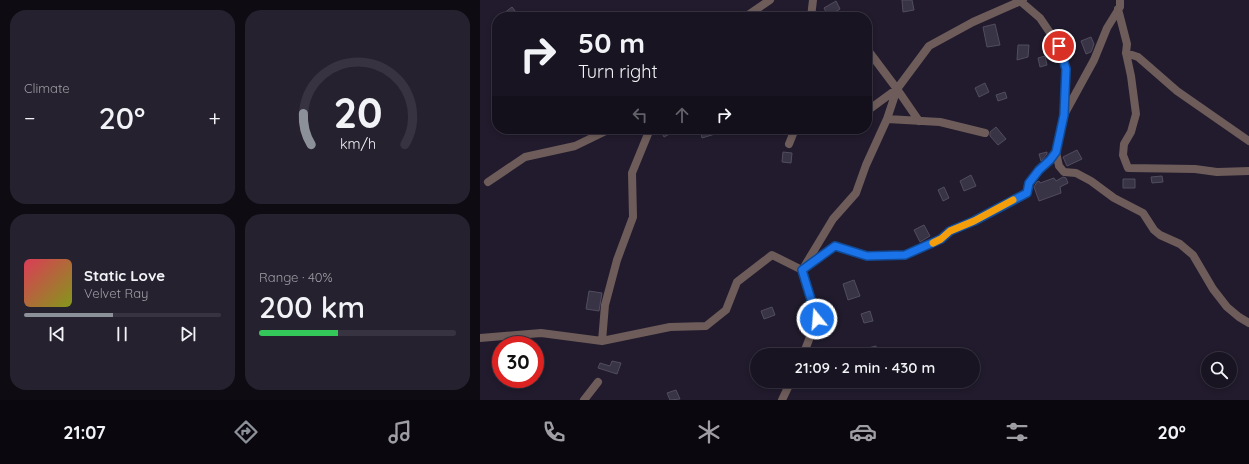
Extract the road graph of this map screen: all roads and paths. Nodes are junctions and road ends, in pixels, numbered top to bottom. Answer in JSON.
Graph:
{"nodes":[{"id":1,"x":770,"y":0,"type":"edge"},
{"id":2,"x":813,"y":0,"type":"edge"},
{"id":3,"x":1021,"y":0,"type":"edge"},
{"id":4,"x":1120,"y":0,"type":"edge"},
{"id":5,"x":1118,"y":9,"type":"junction"},
{"id":6,"x":752,"y":12,"type":"edge"},
{"id":7,"x":812,"y":12,"type":"edge"},
{"id":8,"x":1126,"y":53,"type":"junction"},
{"id":9,"x":872,"y":56,"type":"edge"},
{"id":10,"x":897,"y":89,"type":"junction"},
{"id":11,"x":872,"y":107,"type":"edge"},
{"id":12,"x":1064,"y":115,"type":"junction"},
{"id":13,"x":887,"y":119,"type":"junction"},
{"id":14,"x":919,"y":121,"type":"junction"},
{"id":15,"x":985,"y":133,"type":"dead end"},
{"id":16,"x":600,"y":134,"type":"edge"},
{"id":17,"x":648,"y":134,"type":"edge"},
{"id":18,"x":793,"y":134,"type":"edge"},
{"id":19,"x":1249,"y":141,"type":"edge"},
{"id":20,"x":789,"y":144,"type":"dead end"},
{"id":21,"x":1056,"y":152,"type":"junction"},
{"id":22,"x":1249,"y":171,"type":"edge"},
{"id":23,"x":488,"y":182,"type":"dead end"},
{"id":24,"x":802,"y":270,"type":"junction"},
{"id":25,"x":1249,"y":323,"type":"edge"},
{"id":26,"x":480,"y":338,"type":"edge"},
{"id":27,"x":602,"y":341,"type":"junction"},
{"id":28,"x":806,"y":348,"type":"edge"},
{"id":29,"x":598,"y":382,"type":"dead end"},
{"id":30,"x":788,"y":388,"type":"edge"},
{"id":31,"x":584,"y":400,"type":"edge"},
{"id":32,"x":782,"y":400,"type":"edge"}],
"edges":[{"from":1,"to":6,"type":"street"},
{"from":2,"to":7,"type":"street"},
{"from":3,"to":10,"type":"street"},
{"from":3,"to":12,"type":"street"},
{"from":4,"to":5,"type":"street"},
{"from":5,"to":8,"type":"street"},
{"from":5,"to":12,"type":"street"},
{"from":8,"to":19,"type":"street"},
{"from":8,"to":22,"type":"street"},
{"from":9,"to":10,"type":"street"},
{"from":10,"to":11,"type":"street"},
{"from":10,"to":13,"type":"street"},
{"from":10,"to":14,"type":"street"},
{"from":12,"to":21,"type":"street"},
{"from":13,"to":14,"type":"street"},
{"from":13,"to":24,"type":"street"},
{"from":14,"to":15,"type":"street"},
{"from":16,"to":23,"type":"street"},
{"from":17,"to":27,"type":"street"},
{"from":18,"to":20,"type":"street"},
{"from":21,"to":24,"type":"street"},
{"from":21,"to":25,"type":"street"},
{"from":24,"to":27,"type":"street"},
{"from":24,"to":28,"type":"street"},
{"from":26,"to":27,"type":"street"},
{"from":29,"to":31,"type":"street"},
{"from":30,"to":32,"type":"street"}]}
